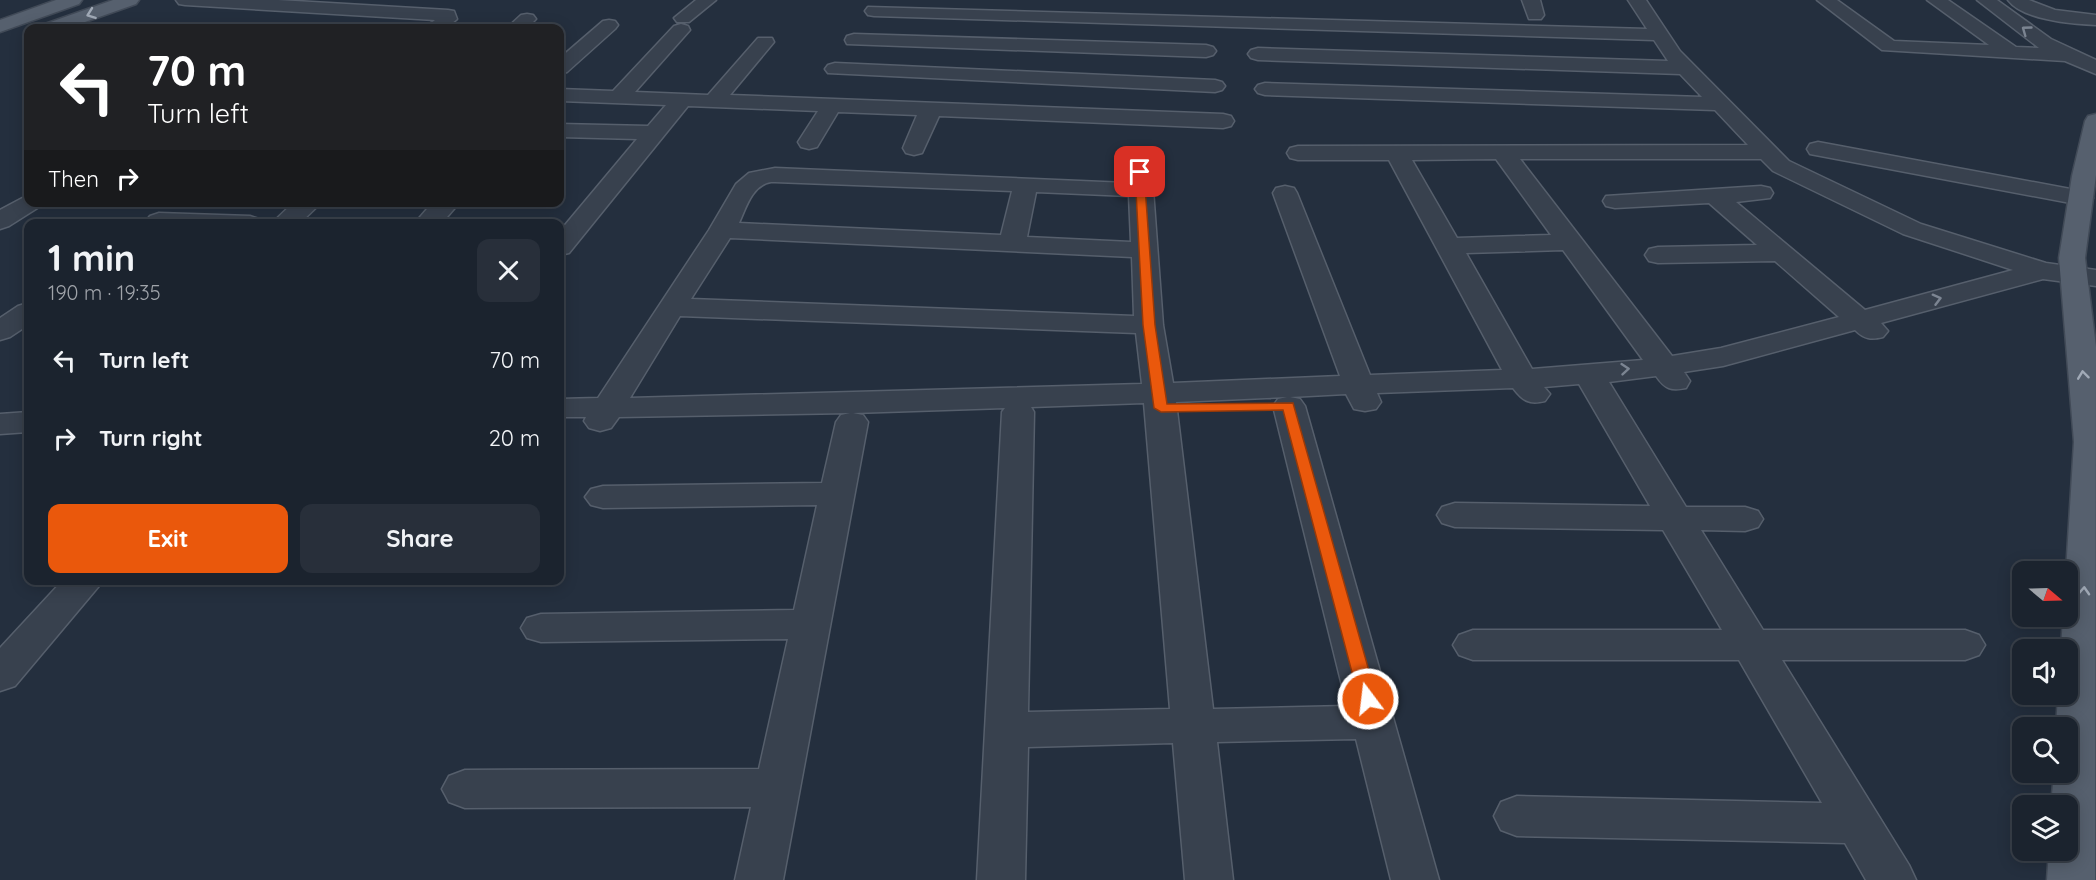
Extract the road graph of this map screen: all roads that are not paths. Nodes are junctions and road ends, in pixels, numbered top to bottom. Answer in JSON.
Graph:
{"nodes":[{"id":1,"x":73,"y":0,"type":"edge"},
{"id":2,"x":130,"y":0,"type":"edge"},
{"id":3,"x":185,"y":0,"type":"edge"},
{"id":4,"x":707,"y":0,"type":"edge"},
{"id":5,"x":1118,"y":0,"type":"edge"},
{"id":6,"x":1637,"y":0,"type":"edge"},
{"id":7,"x":1826,"y":0,"type":"edge"},
{"id":8,"x":1936,"y":0,"type":"edge"},
{"id":9,"x":1986,"y":0,"type":"edge"},
{"id":10,"x":2018,"y":0,"type":"edge"},
{"id":11,"x":877,"y":5,"type":"edge"},
{"id":12,"x":951,"y":6,"type":"edge"},
{"id":13,"x":1037,"y":8,"type":"edge"},
{"id":14,"x":607,"y":15,"type":"dead end"},
{"id":15,"x":1114,"y":18,"type":"junction"},
{"id":16,"x":2096,"y":20,"type":"edge"},
{"id":17,"x":4,"y":23,"type":"edge"},
{"id":18,"x":63,"y":24,"type":"edge"},
{"id":19,"x":440,"y":24,"type":"edge"},
{"id":20,"x":1660,"y":35,"type":"junction"},
{"id":21,"x":854,"y":40,"type":"junction"},
{"id":22,"x":765,"y":42,"type":"dead end"},
{"id":23,"x":938,"y":43,"type":"junction"},
{"id":24,"x":1026,"y":47,"type":"junction"},
{"id":25,"x":1206,"y":51,"type":"dead end"},
{"id":26,"x":2013,"y":53,"type":"junction"},
{"id":27,"x":1258,"y":54,"type":"dead end"},
{"id":28,"x":2069,"y":55,"type":"junction"},
{"id":29,"x":564,"y":63,"type":"edge"},
{"id":30,"x":1686,"y":68,"type":"junction"},
{"id":31,"x":2096,"y":68,"type":"edge"},
{"id":32,"x":835,"y":69,"type":"junction"},
{"id":33,"x":1021,"y":77,"type":"junction"},
{"id":34,"x":1215,"y":86,"type":"dead end"},
{"id":35,"x":1265,"y":89,"type":"dead end"},
{"id":36,"x":564,"y":96,"type":"edge"},
{"id":37,"x":618,"y":98,"type":"junction"},
{"id":38,"x":681,"y":101,"type":"junction"},
{"id":39,"x":713,"y":102,"type":"junction"},
{"id":40,"x":1720,"y":104,"type":"junction"},
{"id":41,"x":821,"y":107,"type":"junction"},
{"id":42,"x":930,"y":111,"type":"junction"},
{"id":43,"x":1011,"y":114,"type":"junction"},
{"id":44,"x":2096,"y":121,"type":"edge"},
{"id":45,"x":1223,"y":122,"type":"dead end"},
{"id":46,"x":564,"y":130,"type":"edge"},
{"id":47,"x":654,"y":133,"type":"junction"},
{"id":48,"x":809,"y":142,"type":"dead end"},
{"id":49,"x":914,"y":148,"type":"dead end"},
{"id":50,"x":1818,"y":149,"type":"dead end"},
{"id":51,"x":1502,"y":152,"type":"junction"},
{"id":52,"x":1767,"y":152,"type":"junction"},
{"id":53,"x":1298,"y":153,"type":"dead end"},
{"id":54,"x":1397,"y":153,"type":"junction"},
{"id":55,"x":1024,"y":186,"type":"junction"},
{"id":56,"x":2088,"y":187,"type":"edge"},
{"id":57,"x":0,"y":192,"type":"edge"},
{"id":58,"x":24,"y":192,"type":"edge"},
{"id":59,"x":1285,"y":193,"type":"dead end"},
{"id":60,"x":1761,"y":193,"type":"dead end"},
{"id":61,"x":1715,"y":196,"type":"junction"},
{"id":62,"x":1615,"y":201,"type":"dead end"},
{"id":63,"x":24,"y":206,"type":"edge"},
{"id":64,"x":177,"y":207,"type":"edge"},
{"id":65,"x":304,"y":207,"type":"edge"},
{"id":66,"x":443,"y":207,"type":"edge"},
{"id":67,"x":161,"y":219,"type":"edge"},
{"id":68,"x":290,"y":219,"type":"edge"},
{"id":69,"x":431,"y":219,"type":"edge"},
{"id":70,"x":0,"y":221,"type":"edge"},
{"id":71,"x":722,"y":230,"type":"junction"},
{"id":72,"x":564,"y":238,"type":"edge"},
{"id":73,"x":1571,"y":242,"type":"junction"},
{"id":74,"x":1012,"y":245,"type":"junction"},
{"id":75,"x":1449,"y":246,"type":"junction"},
{"id":76,"x":1144,"y":250,"type":"junction"},
{"id":77,"x":1782,"y":253,"type":"junction"},
{"id":78,"x":1658,"y":255,"type":"dead end"},
{"id":79,"x":2076,"y":280,"type":"edge"},
{"id":80,"x":670,"y":307,"type":"junction"},
{"id":81,"x":24,"y":315,"type":"edge"},
{"id":82,"x":1149,"y":325,"type":"junction"},
{"id":83,"x":1869,"y":327,"type":"junction"},
{"id":84,"x":0,"y":332,"type":"edge"},
{"id":85,"x":1671,"y":375,"type":"junction"},
{"id":86,"x":1593,"y":383,"type":"junction"},
{"id":87,"x":1528,"y":387,"type":"junction"},
{"id":88,"x":1361,"y":393,"type":"junction"},
{"id":89,"x":1160,"y":401,"type":"junction"},
{"id":90,"x":1289,"y":406,"type":"junction"},
{"id":91,"x":564,"y":409,"type":"edge"},
{"id":92,"x":1018,"y":412,"type":"junction"},
{"id":93,"x":604,"y":416,"type":"junction"},
{"id":94,"x":852,"y":422,"type":"junction"},
{"id":95,"x":564,"y":424,"type":"edge"},
{"id":96,"x":837,"y":494,"type":"junction"},
{"id":97,"x":603,"y":497,"type":"dead end"},
{"id":98,"x":1455,"y":515,"type":"dead end"},
{"id":99,"x":1675,"y":518,"type":"junction"},
{"id":100,"x":1745,"y":519,"type":"dead end"},
{"id":101,"x":81,"y":585,"type":"edge"},
{"id":102,"x":811,"y":624,"type":"junction"},
{"id":103,"x":542,"y":628,"type":"dead end"},
{"id":104,"x":1473,"y":645,"type":"dead end"},
{"id":105,"x":1751,"y":645,"type":"junction"},
{"id":106,"x":1965,"y":645,"type":"dead end"},
{"id":107,"x":0,"y":675,"type":"edge"},
{"id":108,"x":1374,"y":722,"type":"junction"},
{"id":109,"x":1192,"y":726,"type":"junction"},
{"id":110,"x":1006,"y":730,"type":"junction"},
{"id":111,"x":777,"y":788,"type":"junction"},
{"id":112,"x":465,"y":789,"type":"dead end"},
{"id":113,"x":1517,"y":816,"type":"dead end"},
{"id":114,"x":1858,"y":824,"type":"junction"},
{"id":115,"x":759,"y":880,"type":"edge"},
{"id":116,"x":1001,"y":880,"type":"edge"},
{"id":117,"x":1209,"y":880,"type":"edge"},
{"id":118,"x":1415,"y":880,"type":"edge"},
{"id":119,"x":1892,"y":880,"type":"edge"},
{"id":120,"x":2071,"y":880,"type":"edge"}],
"edges":[{"from":1,"to":17,"type":"main road"},
{"from":2,"to":18,"type":"main road","one_way":true},
{"from":3,"to":19,"type":"street"},
{"from":4,"to":37,"type":"street"},
{"from":5,"to":15,"type":"street"},
{"from":6,"to":20,"type":"street"},
{"from":7,"to":26,"type":"street"},
{"from":8,"to":26,"type":"street"},
{"from":28,"to":9,"type":"street","one_way":true},
{"from":10,"to":16,"type":"street"},
{"from":11,"to":12,"type":"street"},
{"from":11,"to":21,"type":"street"},
{"from":12,"to":13,"type":"street"},
{"from":12,"to":23,"type":"street"},
{"from":13,"to":15,"type":"street"},
{"from":13,"to":24,"type":"street"},
{"from":14,"to":29,"type":"street"},
{"from":15,"to":20,"type":"street"},
{"from":20,"to":30,"type":"street"},
{"from":21,"to":23,"type":"street"},
{"from":21,"to":32,"type":"street"},
{"from":22,"to":39,"type":"street"},
{"from":23,"to":24,"type":"street"},
{"from":24,"to":25,"type":"street"},
{"from":24,"to":33,"type":"street"},
{"from":26,"to":28,"type":"street"},
{"from":27,"to":30,"type":"street"},
{"from":28,"to":31,"type":"street"},
{"from":30,"to":40,"type":"street"},
{"from":32,"to":33,"type":"street"},
{"from":32,"to":41,"type":"street"},
{"from":33,"to":34,"type":"street"},
{"from":33,"to":43,"type":"street"},
{"from":35,"to":40,"type":"street"},
{"from":36,"to":37,"type":"street"},
{"from":37,"to":38,"type":"street"},
{"from":38,"to":39,"type":"street"},
{"from":38,"to":47,"type":"street"},
{"from":39,"to":41,"type":"street"},
{"from":40,"to":52,"type":"street"},
{"from":41,"to":42,"type":"street"},
{"from":41,"to":48,"type":"street"},
{"from":42,"to":43,"type":"street"},
{"from":42,"to":49,"type":"street"},
{"from":43,"to":45,"type":"street"},
{"from":44,"to":56,"type":"main road"},
{"from":46,"to":47,"type":"street"},
{"from":47,"to":72,"type":"street"},
{"from":50,"to":56,"type":"street"},
{"from":51,"to":52,"type":"street"},
{"from":51,"to":54,"type":"street"},
{"from":51,"to":73,"type":"street"},
{"from":52,"to":79,"type":"street"},
{"from":53,"to":54,"type":"street"},
{"from":54,"to":75,"type":"street"},
{"from":55,"to":71,"type":"street"},
{"from":55,"to":74,"type":"street"},
{"from":55,"to":76,"type":"street"},
{"from":56,"to":79,"type":"main road"},
{"from":57,"to":58,"type":"street"},
{"from":59,"to":88,"type":"street"},
{"from":60,"to":61,"type":"street"},
{"from":61,"to":62,"type":"street"},
{"from":61,"to":77,"type":"street"},
{"from":63,"to":70,"type":"street"},
{"from":64,"to":67,"type":"street"},
{"from":65,"to":68,"type":"street"},
{"from":66,"to":69,"type":"street"},
{"from":71,"to":74,"type":"street"},
{"from":71,"to":80,"type":"street"},
{"from":73,"to":75,"type":"street"},
{"from":73,"to":85,"type":"street"},
{"from":74,"to":76,"type":"street"},
{"from":75,"to":87,"type":"street"},
{"from":76,"to":82,"type":"street"},
{"from":77,"to":78,"type":"street"},
{"from":77,"to":83,"type":"street"},
{"from":79,"to":83,"type":"street"},
{"from":120,"to":79,"type":"main road","one_way":true},
{"from":80,"to":82,"type":"street"},
{"from":80,"to":93,"type":"street"},
{"from":81,"to":84,"type":"street"},
{"from":82,"to":89,"type":"street"},
{"from":83,"to":85,"type":"street"},
{"from":85,"to":86,"type":"street"},
{"from":86,"to":87,"type":"street"},
{"from":86,"to":99,"type":"street"},
{"from":87,"to":88,"type":"street"},
{"from":88,"to":89,"type":"street"},
{"from":88,"to":90,"type":"street"},
{"from":89,"to":90,"type":"street"},
{"from":89,"to":92,"type":"street"},
{"from":89,"to":93,"type":"street"},
{"from":89,"to":109,"type":"street"},
{"from":90,"to":108,"type":"street"},
{"from":91,"to":93,"type":"street"},
{"from":92,"to":94,"type":"street"},
{"from":92,"to":110,"type":"street"},
{"from":93,"to":94,"type":"street"},
{"from":93,"to":95,"type":"street"},
{"from":94,"to":96,"type":"street"},
{"from":96,"to":97,"type":"street"},
{"from":96,"to":102,"type":"street"},
{"from":98,"to":99,"type":"street"},
{"from":99,"to":100,"type":"street"},
{"from":99,"to":105,"type":"street"},
{"from":101,"to":107,"type":"street"},
{"from":102,"to":103,"type":"street"},
{"from":102,"to":111,"type":"street"},
{"from":104,"to":105,"type":"street"},
{"from":105,"to":106,"type":"street"},
{"from":105,"to":114,"type":"street"},
{"from":108,"to":109,"type":"street"},
{"from":108,"to":118,"type":"street"},
{"from":109,"to":110,"type":"street"},
{"from":109,"to":117,"type":"street"},
{"from":110,"to":116,"type":"street"},
{"from":111,"to":112,"type":"street"},
{"from":111,"to":115,"type":"street"},
{"from":113,"to":114,"type":"street"},
{"from":114,"to":119,"type":"street"}]}
